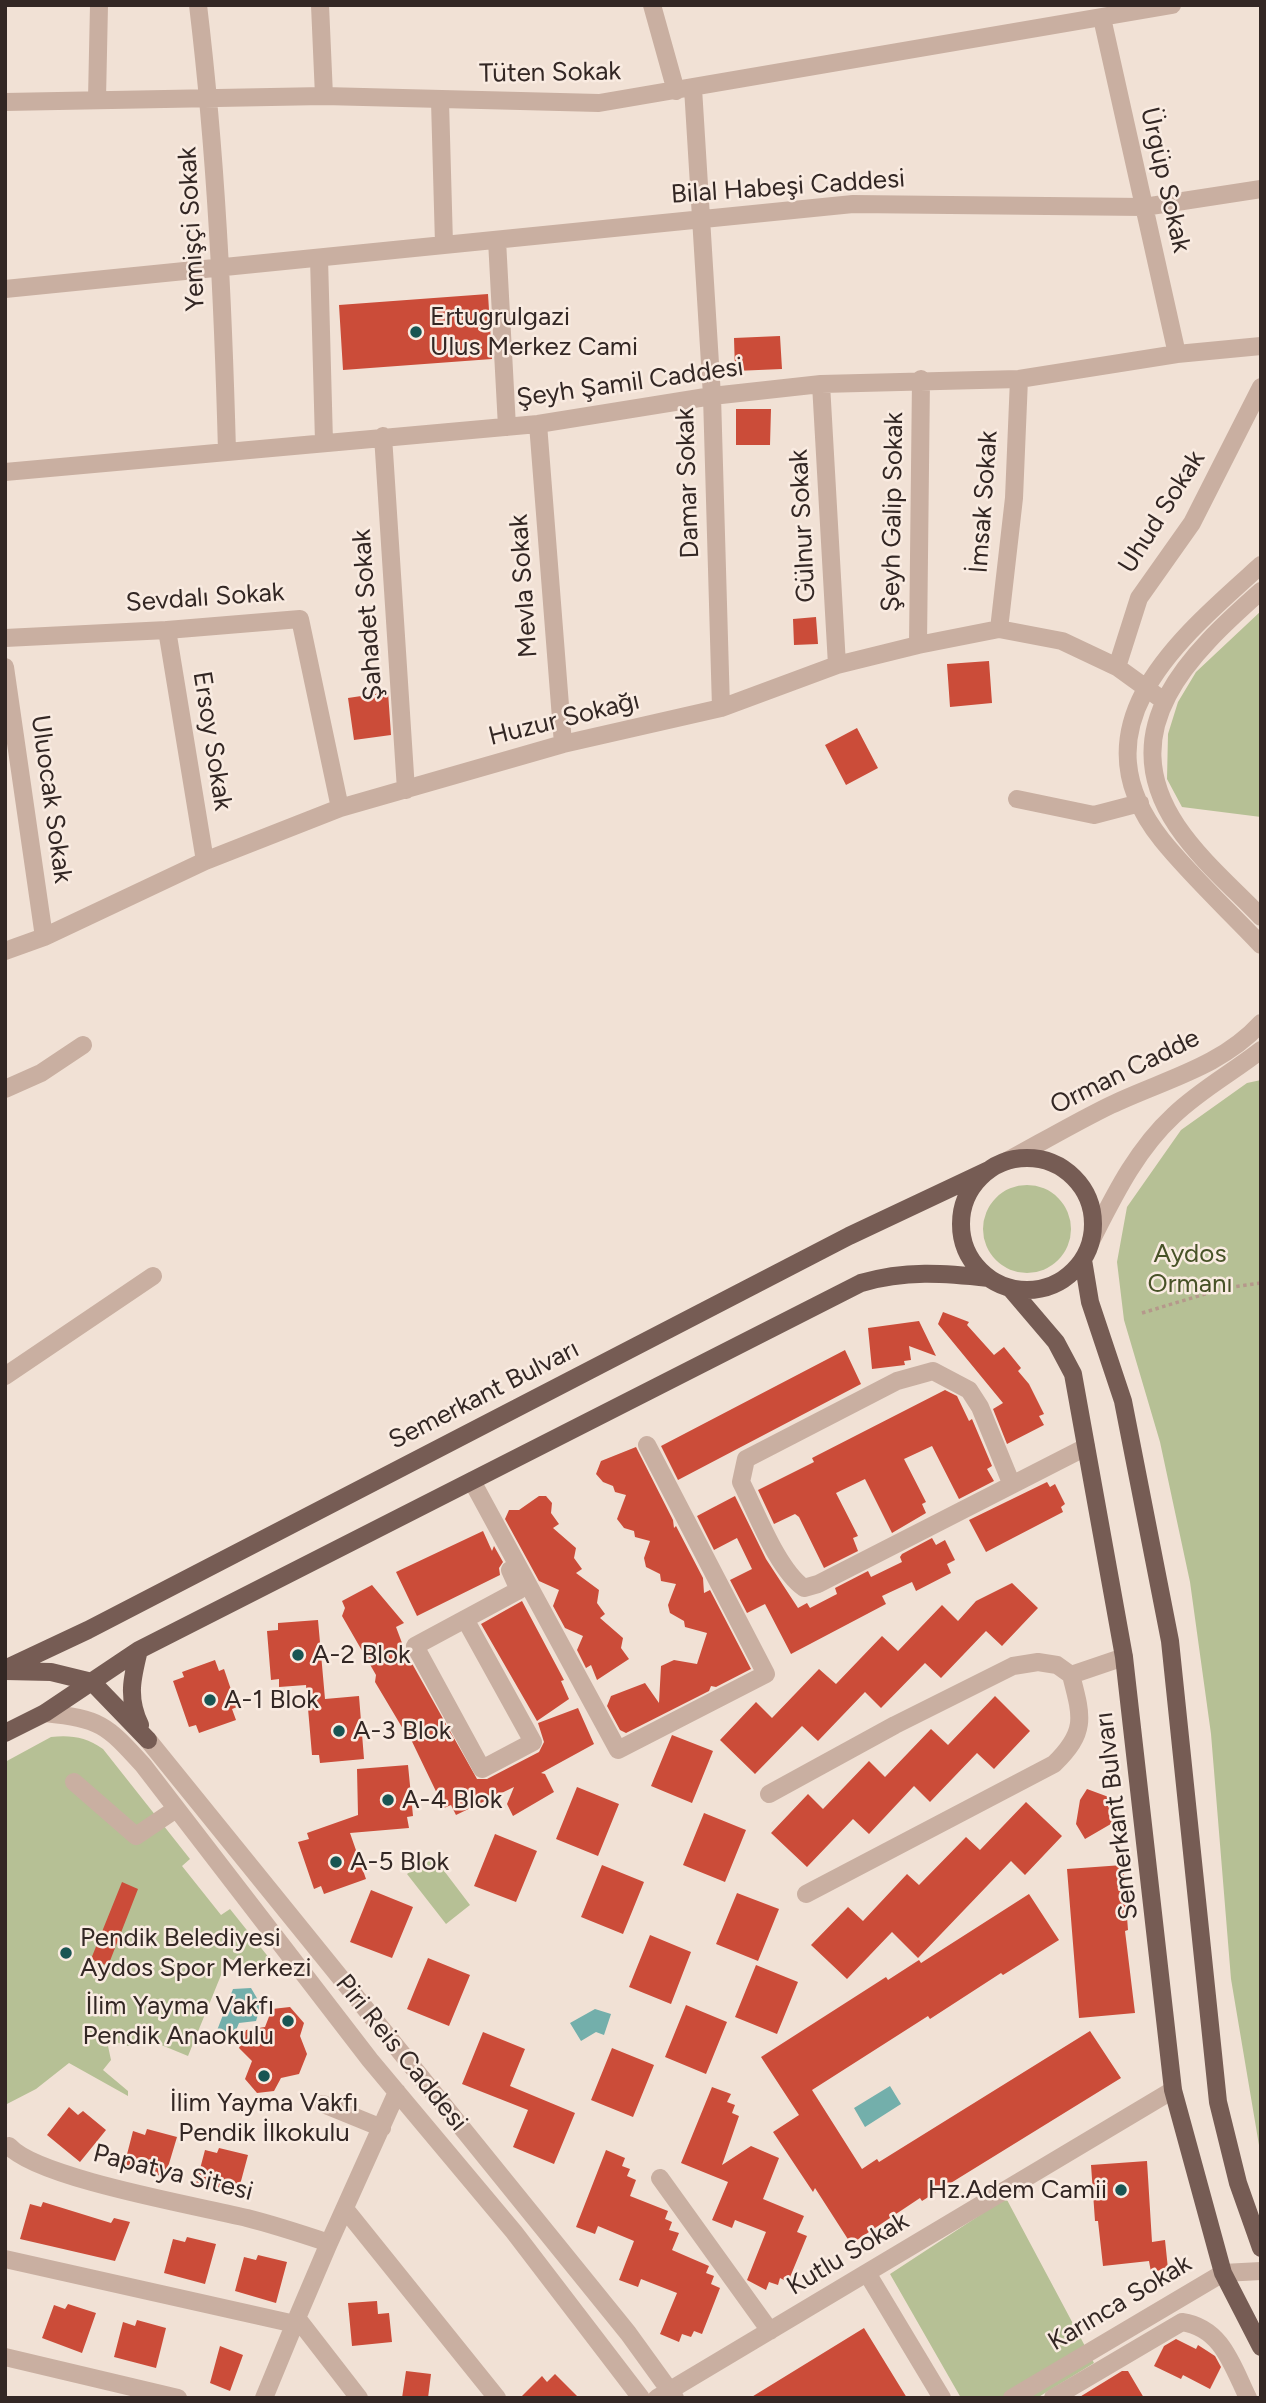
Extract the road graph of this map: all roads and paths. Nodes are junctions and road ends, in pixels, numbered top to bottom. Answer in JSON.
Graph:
{"nodes":[{"id":1,"x":99,"y":5,"type":"edge"},
{"id":2,"x":198,"y":5,"type":"edge"},
{"id":3,"x":320,"y":5,"type":"edge"},
{"id":4,"x":652,"y":5,"type":"edge"},
{"id":5,"x":1172,"y":5,"type":"edge"},
{"id":6,"x":1102,"y":18,"type":"junction"},
{"id":7,"x":685,"y":89,"type":"junction"},
{"id":8,"x":209,"y":96,"type":"junction"},
{"id":9,"x":324,"y":96,"type":"junction"},
{"id":10,"x":97,"y":99,"type":"junction"},
{"id":11,"x":440,"y":101,"type":"junction"},
{"id":12,"x":5,"y":102,"type":"edge"},
{"id":13,"x":1261,"y":189,"type":"edge"},
{"id":14,"x":1144,"y":206,"type":"junction"},
{"id":15,"x":703,"y":219,"type":"junction"},
{"id":16,"x":497,"y":240,"type":"junction"},
{"id":17,"x":444,"y":244,"type":"junction"},
{"id":18,"x":319,"y":258,"type":"junction"},
{"id":19,"x":222,"y":267,"type":"junction"},
{"id":20,"x":5,"y":289,"type":"edge"},
{"id":21,"x":1261,"y":346,"type":"edge"},
{"id":22,"x":1177,"y":354,"type":"junction"},
{"id":23,"x":920,"y":379,"type":"junction"},
{"id":24,"x":1019,"y":379,"type":"junction"},
{"id":25,"x":821,"y":384,"type":"junction"},
{"id":26,"x":1261,"y":387,"type":"edge"},
{"id":27,"x":712,"y":396,"type":"junction"},
{"id":28,"x":538,"y":424,"type":"junction"},
{"id":29,"x":507,"y":427,"type":"junction"},
{"id":30,"x":383,"y":436,"type":"junction"},
{"id":31,"x":324,"y":442,"type":"junction"},
{"id":32,"x":227,"y":451,"type":"junction"},
{"id":33,"x":5,"y":472,"type":"edge"},
{"id":34,"x":1261,"y":565,"type":"edge"},
{"id":35,"x":1261,"y":591,"type":"edge"},
{"id":36,"x":999,"y":629,"type":"junction"},
{"id":37,"x":167,"y":630,"type":"junction"},
{"id":38,"x":5,"y":638,"type":"edge"},
{"id":39,"x":918,"y":645,"type":"junction"},
{"id":40,"x":837,"y":666,"type":"junction"},
{"id":41,"x":5,"y":667,"type":"edge"},
{"id":42,"x":1117,"y":667,"type":"junction"},
{"id":43,"x":1144,"y":689,"type":"junction"},
{"id":44,"x":1164,"y":701,"type":"junction"},
{"id":45,"x":721,"y":708,"type":"junction"},
{"id":46,"x":562,"y":744,"type":"junction"},
{"id":47,"x":406,"y":790,"type":"junction"},
{"id":48,"x":1017,"y":799,"type":"dead end"},
{"id":49,"x":1140,"y":803,"type":"junction"},
{"id":50,"x":340,"y":807,"type":"junction"},
{"id":51,"x":205,"y":861,"type":"junction"},
{"id":52,"x":1261,"y":918,"type":"edge"},
{"id":53,"x":44,"y":937,"type":"junction"},
{"id":54,"x":1261,"y":946,"type":"edge"},
{"id":55,"x":5,"y":951,"type":"edge"},
{"id":56,"x":1261,"y":1023,"type":"edge"},
{"id":57,"x":83,"y":1045,"type":"dead end"},
{"id":58,"x":1261,"y":1050,"type":"edge"},
{"id":59,"x":5,"y":1089,"type":"edge"},
{"id":60,"x":1007,"y":1161,"type":"junction"},
{"id":61,"x":989,"y":1170,"type":"junction"},
{"id":62,"x":1091,"y":1241,"type":"junction"},
{"id":63,"x":1083,"y":1260,"type":"junction"},
{"id":64,"x":153,"y":1276,"type":"dead end"},
{"id":65,"x":989,"y":1278,"type":"junction"},
{"id":66,"x":1261,"y":1283,"type":"edge"},
{"id":67,"x":1010,"y":1287,"type":"junction"},
{"id":68,"x":1142,"y":1313,"type":"dead end"},
{"id":69,"x":5,"y":1376,"type":"edge"},
{"id":70,"x":647,"y":1445,"type":"dead end"},
{"id":71,"x":1086,"y":1447,"type":"junction"},
{"id":72,"x":470,"y":1482,"type":"junction"},
{"id":73,"x":1012,"y":1485,"type":"junction"},
{"id":74,"x":465,"y":1619,"type":"junction"},
{"id":75,"x":139,"y":1650,"type":"junction"},
{"id":76,"x":1124,"y":1657,"type":"junction"},
{"id":77,"x":5,"y":1670,"type":"edge"},
{"id":78,"x":1071,"y":1675,"type":"junction"},
{"id":79,"x":92,"y":1682,"type":"junction"},
{"id":80,"x":45,"y":1713,"type":"junction"},
{"id":81,"x":5,"y":1733,"type":"edge"},
{"id":82,"x":148,"y":1741,"type":"junction"},
{"id":83,"x":74,"y":1782,"type":"dead end"},
{"id":84,"x":769,"y":1794,"type":"dead end"},
{"id":85,"x":176,"y":1809,"type":"junction"},
{"id":86,"x":806,"y":1894,"type":"dead end"},
{"id":87,"x":1173,"y":2090,"type":"junction"},
{"id":88,"x":397,"y":2092,"type":"junction"},
{"id":89,"x":323,"y":2104,"type":"dead end"},
{"id":90,"x":382,"y":2128,"type":"junction"},
{"id":91,"x":9,"y":2146,"type":"dead end"},
{"id":92,"x":660,"y":2178,"type":"dead end"},
{"id":93,"x":345,"y":2209,"type":"junction"},
{"id":94,"x":329,"y":2243,"type":"junction"},
{"id":95,"x":1261,"y":2248,"type":"edge"},
{"id":96,"x":5,"y":2259,"type":"edge"},
{"id":97,"x":1261,"y":2271,"type":"edge"},
{"id":98,"x":867,"y":2273,"type":"junction"},
{"id":99,"x":1223,"y":2273,"type":"junction"},
{"id":100,"x":296,"y":2321,"type":"junction"},
{"id":101,"x":770,"y":2331,"type":"junction"},
{"id":102,"x":1261,"y":2347,"type":"edge"},
{"id":103,"x":5,"y":2357,"type":"edge"},
{"id":104,"x":1040,"y":2381,"type":"junction"},
{"id":105,"x":668,"y":2395,"type":"edge"},
{"id":106,"x":178,"y":2398,"type":"edge"},
{"id":107,"x":264,"y":2398,"type":"edge"},
{"id":108,"x":359,"y":2398,"type":"edge"},
{"id":109,"x":497,"y":2398,"type":"edge"},
{"id":110,"x":641,"y":2398,"type":"edge"},
{"id":111,"x":942,"y":2398,"type":"edge"},
{"id":112,"x":1012,"y":2398,"type":"edge"},
{"id":113,"x":1052,"y":2398,"type":"edge"},
{"id":114,"x":1248,"y":2398,"type":"edge"}],
"edges":[{"from":1,"to":10,"type":"street"},
{"from":2,"to":8,"type":"street","name":"Yemişçi Sokak"},
{"from":3,"to":9,"type":"street"},
{"from":4,"to":7,"type":"street","name":"Damar Sokak"},
{"from":5,"to":6,"type":"street","name":"Tüten Sokak"},
{"from":6,"to":7,"type":"street","name":"Tüten Sokak"},
{"from":6,"to":14,"type":"street","name":"Ürgüp Sokak"},
{"from":7,"to":11,"type":"street","name":"Tüten Sokak"},
{"from":7,"to":15,"type":"street","name":"Damar Sokak"},
{"from":8,"to":9,"type":"street","name":"Tüten Sokak"},
{"from":8,"to":10,"type":"street","name":"Tüten Sokak"},
{"from":8,"to":19,"type":"street","name":"Yemişçi Sokak"},
{"from":9,"to":11,"type":"street","name":"Tüten Sokak"},
{"from":10,"to":12,"type":"street","name":"Tüten Sokak"},
{"from":11,"to":17,"type":"street"},
{"from":13,"to":14,"type":"street","name":"Bilal Habeşi Caddesi"},
{"from":14,"to":15,"type":"street","name":"Bilal Habeşi Caddesi"},
{"from":14,"to":22,"type":"street","name":"Ürgüp Sokak"},
{"from":15,"to":16,"type":"street","name":"Bilal Habeşi Caddesi"},
{"from":15,"to":27,"type":"street","name":"Damar Sokak"},
{"from":16,"to":17,"type":"street","name":"Bilal Habeşi Caddesi"},
{"from":16,"to":29,"type":"street"},
{"from":17,"to":18,"type":"street","name":"Bilal Habeşi Caddesi"},
{"from":18,"to":19,"type":"street","name":"Bilal Habeşi Caddesi"},
{"from":18,"to":31,"type":"street"},
{"from":19,"to":20,"type":"street","name":"Bilal Habeşi Caddesi"},
{"from":19,"to":32,"type":"street","name":"Yemişçi Sokak"},
{"from":21,"to":22,"type":"street","name":"Şeyh Şamil Caddesi"},
{"from":22,"to":24,"type":"street","name":"Şeyh Şamil Caddesi"},
{"from":23,"to":24,"type":"street","name":"Şeyh Şamil Caddesi"},
{"from":23,"to":25,"type":"street","name":"Şeyh Şamil Caddesi"},
{"from":23,"to":39,"type":"street","name":"Şeyh Galip Sokak"},
{"from":24,"to":36,"type":"street","name":"İmsak Sokak"},
{"from":25,"to":27,"type":"street","name":"Şeyh Şamil Caddesi"},
{"from":25,"to":40,"type":"street","name":"Gülnur Sokak"},
{"from":26,"to":42,"type":"street","name":"Uhud Sokak"},
{"from":27,"to":28,"type":"street","name":"Şeyh Şamil Caddesi"},
{"from":27,"to":45,"type":"street","name":"Damar Sokak"},
{"from":28,"to":29,"type":"street","name":"Şeyh Şamil Caddesi"},
{"from":28,"to":46,"type":"street","name":"Mevla Sokak"},
{"from":29,"to":30,"type":"street","name":"Şeyh Şamil Caddesi"},
{"from":30,"to":31,"type":"street","name":"Şeyh Şamil Caddesi"},
{"from":30,"to":47,"type":"street","name":"Şahadet Sokak"},
{"from":31,"to":32,"type":"street","name":"Şeyh Şamil Caddesi"},
{"from":32,"to":33,"type":"street","name":"Şeyh Şamil Caddesi"},
{"from":34,"to":43,"type":"street"},
{"from":35,"to":44,"type":"street"},
{"from":36,"to":39,"type":"street","name":"Huzur Sokağı"},
{"from":36,"to":42,"type":"street","name":"Huzur Sokağı"},
{"from":37,"to":38,"type":"street","name":"Sevdalı Sokak"},
{"from":37,"to":50,"type":"street","name":"Sevdalı Sokak"},
{"from":37,"to":51,"type":"street","name":"Ersoy Sokak"},
{"from":39,"to":40,"type":"street","name":"Huzur Sokağı"},
{"from":40,"to":45,"type":"street","name":"Huzur Sokağı"},
{"from":41,"to":53,"type":"street","name":"Uluocak Sokak"},
{"from":42,"to":43,"type":"street","name":"Huzur Sokağı"},
{"from":43,"to":44,"type":"street","name":"Huzur Sokağı"},
{"from":43,"to":49,"type":"street"},
{"from":44,"to":52,"type":"street"},
{"from":45,"to":46,"type":"street","name":"Huzur Sokağı"},
{"from":46,"to":47,"type":"street","name":"Huzur Sokağı"},
{"from":47,"to":50,"type":"street","name":"Huzur Sokağı"},
{"from":48,"to":49,"type":"street"},
{"from":49,"to":54,"type":"street"},
{"from":50,"to":51,"type":"street","name":"Huzur Sokağı"},
{"from":51,"to":53,"type":"street","name":"Huzur Sokağı"},
{"from":53,"to":55,"type":"street","name":"Huzur Sokağı"},
{"from":56,"to":60,"type":"street","name":"Orman Cadde"},
{"from":57,"to":59,"type":"street"},
{"from":58,"to":62,"type":"street","name":"Orman Cadde"},
{"from":60,"to":61,"type":"main road"},
{"from":60,"to":62,"type":"main road"},
{"from":61,"to":65,"type":"main road"},
{"from":61,"to":77,"type":"main road","name":"Semerkant Bulvarı"},
{"from":62,"to":63,"type":"main road"},
{"from":63,"to":67,"type":"main road"},
{"from":63,"to":95,"type":"main road"},
{"from":64,"to":69,"type":"street"},
{"from":65,"to":67,"type":"main road"},
{"from":65,"to":72,"type":"main road"},
{"from":66,"to":68,"type":"path"},
{"from":67,"to":71,"type":"main road","name":"Semerkant Bulvarı"},
{"from":70,"to":72,"type":"street"},
{"from":71,"to":73,"type":"street"},
{"from":71,"to":76,"type":"main road","name":"Semerkant Bulvarı"},
{"from":72,"to":74,"type":"street"},
{"from":72,"to":75,"type":"main road"},
{"from":73,"to":73,"type":"street"},
{"from":74,"to":74,"type":"street"},
{"from":75,"to":79,"type":"main road"},
{"from":75,"to":82,"type":"main road"},
{"from":76,"to":78,"type":"street"},
{"from":76,"to":87,"type":"main road","name":"Semerkant Bulvarı"},
{"from":77,"to":79,"type":"main road"},
{"from":78,"to":84,"type":"street"},
{"from":78,"to":86,"type":"street"},
{"from":79,"to":80,"type":"main road"},
{"from":79,"to":82,"type":"main road"},
{"from":80,"to":81,"type":"main road"},
{"from":80,"to":85,"type":"street","name":"Piri Reis Caddesi"},
{"from":82,"to":105,"type":"street","name":"Piri Reis Caddesi"},
{"from":83,"to":85,"type":"street"},
{"from":85,"to":88,"type":"street","name":"Piri Reis Caddesi"},
{"from":87,"to":98,"type":"street","name":"Kutlu Sokak"},
{"from":87,"to":99,"type":"main road","name":"Semerkant Bulvarı"},
{"from":88,"to":90,"type":"street"},
{"from":88,"to":110,"type":"street","name":"Piri Reis Caddesi"},
{"from":89,"to":90,"type":"street"},
{"from":90,"to":93,"type":"street"},
{"from":91,"to":94,"type":"street","name":"Papatya Sitesi"},
{"from":92,"to":101,"type":"street"},
{"from":93,"to":94,"type":"street"},
{"from":93,"to":109,"type":"street"},
{"from":94,"to":100,"type":"street"},
{"from":96,"to":100,"type":"street"},
{"from":97,"to":99,"type":"street","name":"Karınca Sokak"},
{"from":98,"to":101,"type":"street","name":"Kutlu Sokak"},
{"from":98,"to":111,"type":"street"},
{"from":99,"to":102,"type":"main road","name":"Semerkant Bulvarı"},
{"from":99,"to":104,"type":"street","name":"Karınca Sokak"},
{"from":100,"to":107,"type":"street"},
{"from":100,"to":108,"type":"street"},
{"from":101,"to":105,"type":"street","name":"Kutlu Sokak"},
{"from":103,"to":106,"type":"street"},
{"from":104,"to":112,"type":"street","name":"Karınca Sokak"},
{"from":104,"to":113,"type":"street"},
{"from":113,"to":114,"type":"street"}]}
